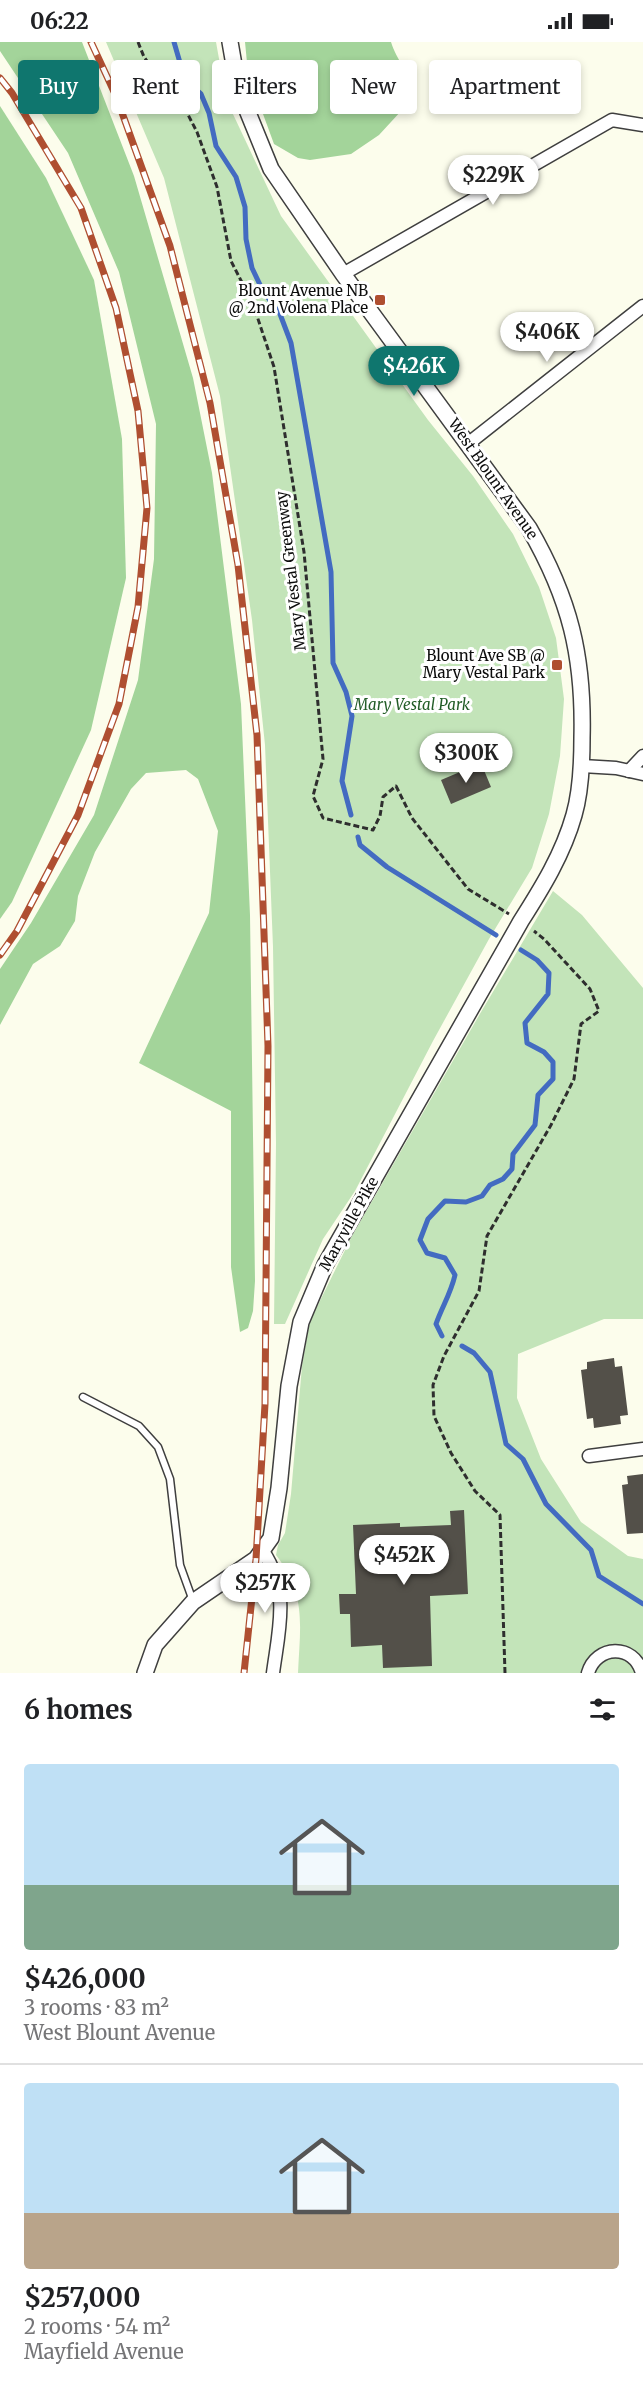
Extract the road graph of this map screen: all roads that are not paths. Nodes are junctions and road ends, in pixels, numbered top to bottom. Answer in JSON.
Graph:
{"nodes":[{"id":1,"x":231,"y":42,"type":"edge"},
{"id":2,"x":643,"y":124,"type":"edge"},
{"id":3,"x":343,"y":274,"type":"junction"},
{"id":4,"x":643,"y":306,"type":"edge"},
{"id":5,"x":469,"y":443,"type":"junction"},
{"id":6,"x":643,"y":756,"type":"edge"},
{"id":7,"x":582,"y":766,"type":"junction"},
{"id":8,"x":629,"y":771,"type":"junction"},
{"id":9,"x":643,"y":774,"type":"edge"},
{"id":10,"x":83,"y":1397,"type":"dead end"},
{"id":11,"x":643,"y":1449,"type":"edge"},
{"id":12,"x":589,"y":1456,"type":"dead end"},
{"id":13,"x":263,"y":1551,"type":"junction"},
{"id":14,"x":193,"y":1602,"type":"junction"},
{"id":15,"x":145,"y":1673,"type":"edge"},
{"id":16,"x":273,"y":1673,"type":"edge"},
{"id":17,"x":588,"y":1673,"type":"edge"},
{"id":18,"x":642,"y":1673,"type":"edge"}],
"edges":[{"from":1,"to":3,"type":"street","name":"West Blount Avenue"},
{"from":2,"to":3,"type":"street"},
{"from":3,"to":5,"type":"street","name":"West Blount Avenue"},
{"from":4,"to":5,"type":"street"},
{"from":5,"to":7,"type":"street","name":"West Blount Avenue"},
{"from":6,"to":8,"type":"street"},
{"from":7,"to":8,"type":"street"},
{"from":7,"to":13,"type":"street","name":"Maryville Pike"},
{"from":8,"to":9,"type":"street"},
{"from":10,"to":14,"type":"lane"},
{"from":11,"to":12,"type":"street"},
{"from":13,"to":14,"type":"street","name":"Maryville Pike"},
{"from":13,"to":16,"type":"street"},
{"from":14,"to":15,"type":"street","name":"Maryville Pike"},
{"from":17,"to":18,"type":"street"}]}
